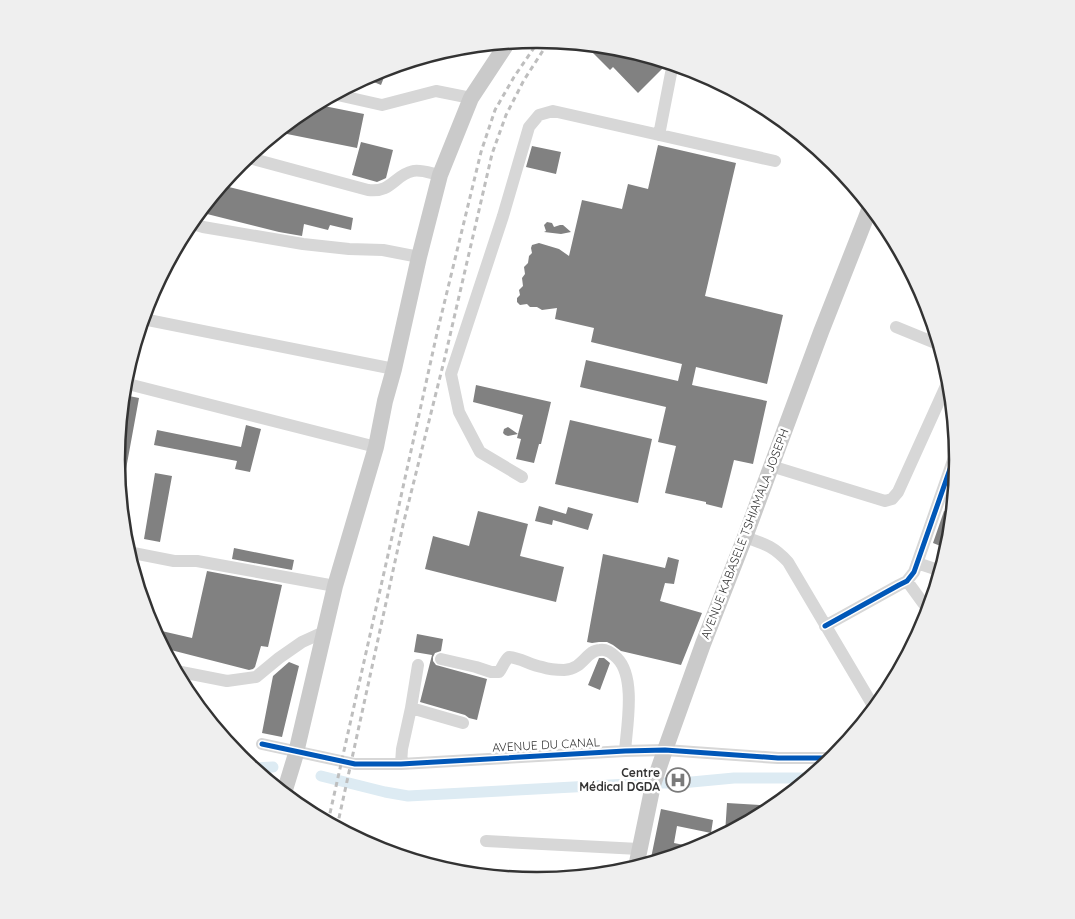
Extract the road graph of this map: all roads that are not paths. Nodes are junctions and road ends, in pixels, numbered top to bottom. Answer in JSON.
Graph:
{"nodes":[{"id":1,"x":500,"y":49,"type":"edge"},
{"id":2,"x":672,"y":70,"type":"edge"},
{"id":3,"x":344,"y":96,"type":"edge"},
{"id":4,"x":471,"y":98,"type":"junction"},
{"id":5,"x":659,"y":136,"type":"junction"},
{"id":6,"x":255,"y":160,"type":"edge"},
{"id":7,"x":775,"y":161,"type":"dead end"},
{"id":8,"x":440,"y":175,"type":"junction"},
{"id":9,"x":868,"y":214,"type":"edge"},
{"id":10,"x":199,"y":226,"type":"edge"},
{"id":11,"x":419,"y":257,"type":"junction"},
{"id":12,"x":150,"y":320,"type":"edge"},
{"id":13,"x":896,"y":327,"type":"dead end"},
{"id":14,"x":932,"y":342,"type":"edge"},
{"id":15,"x":394,"y":369,"type":"junction"},
{"id":16,"x":132,"y":385,"type":"edge"},
{"id":17,"x":944,"y":391,"type":"edge"},
{"id":18,"x":376,"y":447,"type":"junction"},
{"id":19,"x":771,"y":466,"type":"junction"},
{"id":20,"x":950,"y":469,"type":"edge"},
{"id":21,"x":522,"y":477,"type":"dead end"},
{"id":22,"x":745,"y":537,"type":"junction"},
{"id":23,"x":137,"y":554,"type":"edge"},
{"id":24,"x":917,"y":563,"type":"junction"},
{"id":25,"x":934,"y":569,"type":"edge"},
{"id":26,"x":907,"y":581,"type":"junction"},
{"id":27,"x":335,"y":586,"type":"junction"},
{"id":28,"x":923,"y":603,"type":"edge"},
{"id":29,"x":826,"y":626,"type":"junction"},
{"id":30,"x":324,"y":632,"type":"junction"},
{"id":31,"x":441,"y":659,"type":"dead end"},
{"id":32,"x":418,"y":665,"type":"dead end"},
{"id":33,"x":185,"y":673,"type":"edge"},
{"id":34,"x":870,"y":702,"type":"edge"},
{"id":35,"x":411,"y":708,"type":"junction"},
{"id":36,"x":463,"y":723,"type":"dead end"},
{"id":37,"x":262,"y":744,"type":"dead end"},
{"id":38,"x":625,"y":750,"type":"junction"},
{"id":39,"x":665,"y":750,"type":"junction"},
{"id":40,"x":295,"y":754,"type":"junction"},
{"id":41,"x":821,"y":758,"type":"edge"},
{"id":42,"x":401,"y":764,"type":"junction"},
{"id":43,"x":287,"y":786,"type":"edge"},
{"id":44,"x":486,"y":841,"type":"dead end"},
{"id":45,"x":639,"y":849,"type":"junction"},
{"id":46,"x":637,"y":859,"type":"edge"}],
"edges":[{"from":1,"to":4,"type":"main road"},
{"from":2,"to":5,"type":"street"},
{"from":3,"to":4,"type":"street"},
{"from":4,"to":8,"type":"main road"},
{"from":5,"to":7,"type":"street"},
{"from":5,"to":21,"type":"street"},
{"from":6,"to":8,"type":"street"},
{"from":8,"to":11,"type":"main road"},
{"from":9,"to":19,"type":"main road","name":"AVENUE KABASELE TSHIAMALA JOSEPH"},
{"from":10,"to":11,"type":"street"},
{"from":11,"to":15,"type":"main road"},
{"from":12,"to":15,"type":"street"},
{"from":13,"to":14,"type":"street"},
{"from":15,"to":18,"type":"main road"},
{"from":16,"to":18,"type":"street"},
{"from":17,"to":19,"type":"street"},
{"from":18,"to":27,"type":"main road"},
{"from":19,"to":22,"type":"main road","name":"AVENUE KABASELE TSHIAMALA JOSEPH"},
{"from":20,"to":24,"type":"street"},
{"from":22,"to":29,"type":"street"},
{"from":22,"to":39,"type":"main road","name":"AVENUE KABASELE TSHIAMALA JOSEPH"},
{"from":23,"to":27,"type":"street"},
{"from":24,"to":25,"type":"street"},
{"from":24,"to":26,"type":"street"},
{"from":26,"to":28,"type":"street"},
{"from":26,"to":29,"type":"street"},
{"from":27,"to":30,"type":"main road"},
{"from":29,"to":34,"type":"street"},
{"from":30,"to":33,"type":"street"},
{"from":30,"to":40,"type":"main road"},
{"from":31,"to":38,"type":"street"},
{"from":32,"to":35,"type":"street"},
{"from":35,"to":36,"type":"street"},
{"from":35,"to":42,"type":"street"},
{"from":37,"to":40,"type":"street","name":"AVENUE DU CANAL"},
{"from":38,"to":39,"type":"street","name":"AVENUE DU CANAL"},
{"from":38,"to":42,"type":"street","name":"AVENUE DU CANAL"},
{"from":39,"to":41,"type":"street","name":"AVENUE DU CANAL"},
{"from":39,"to":45,"type":"main road","name":"AVENUE KABASELE TSHIAMALA JOSEPH"},
{"from":40,"to":42,"type":"street","name":"AVENUE DU CANAL"},
{"from":40,"to":43,"type":"main road"},
{"from":44,"to":45,"type":"street"},
{"from":45,"to":46,"type":"main road","name":"AVENUE KABASELE TSHIAMALA JOSEPH"}]}
